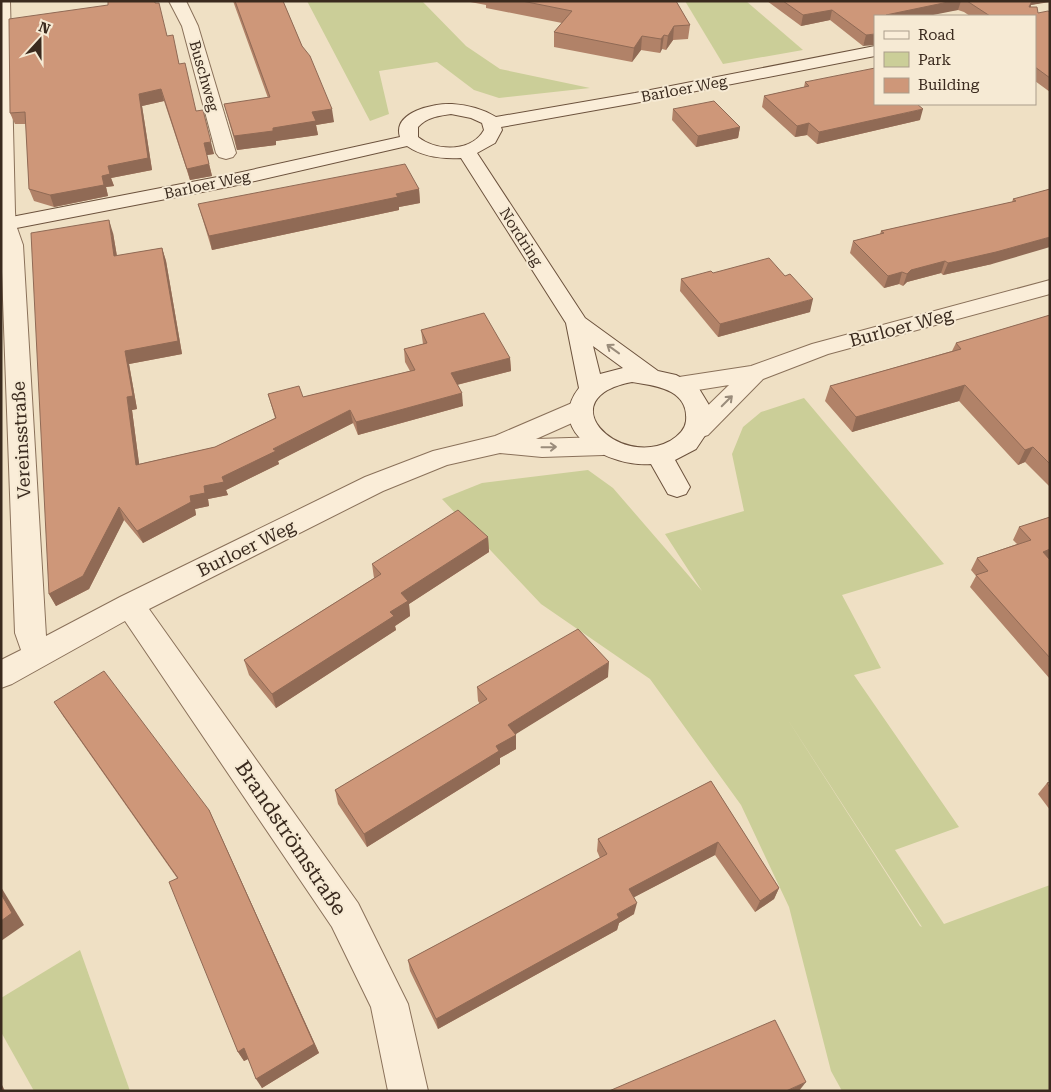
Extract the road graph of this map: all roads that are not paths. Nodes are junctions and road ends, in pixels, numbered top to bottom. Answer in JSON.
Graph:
{"nodes":[{"id":1,"x":2,"y":1,"type":"edge"},
{"id":2,"x":177,"y":1,"type":"edge"},
{"id":3,"x":2,"y":39,"type":"edge"},
{"id":4,"x":874,"y":51,"type":"edge"},
{"id":5,"x":428,"y":94,"type":"dead end"},
{"id":6,"x":439,"y":110,"type":"junction"},
{"id":7,"x":492,"y":123,"type":"junction"},
{"id":8,"x":410,"y":140,"type":"junction"},
{"id":9,"x":466,"y":151,"type":"junction"},
{"id":10,"x":226,"y":153,"type":"dead end"},
{"id":11,"x":4,"y":225,"type":"edge"},
{"id":12,"x":1050,"y":287,"type":"edge"},
{"id":13,"x":577,"y":323,"type":"junction"},
{"id":14,"x":755,"y":373,"type":"junction"},
{"id":15,"x":649,"y":375,"type":"junction"},
{"id":16,"x":678,"y":385,"type":"junction"},
{"id":17,"x":586,"y":400,"type":"junction"},
{"id":18,"x":699,"y":429,"type":"junction"},
{"id":19,"x":500,"y":444,"type":"junction"},
{"id":20,"x":603,"y":446,"type":"junction"},
{"id":21,"x":659,"y":455,"type":"junction"},
{"id":22,"x":677,"y":487,"type":"dead end"},
{"id":23,"x":130,"y":606,"type":"junction"},
{"id":24,"x":38,"y":655,"type":"junction"},
{"id":25,"x":1,"y":675,"type":"edge"},
{"id":26,"x":408,"y":1091,"type":"edge"}],
"edges":[{"from":1,"to":3,"type":"street","name":"Vereinsstraße"},
{"from":2,"to":10,"type":"street","name":"Buschweg"},
{"from":3,"to":11,"type":"street","name":"Vereinsstraße"},
{"from":4,"to":7,"type":"street","name":"Barloer Weg"},
{"from":5,"to":6,"type":"street"},
{"from":6,"to":7,"type":"street"},
{"from":6,"to":8,"type":"street"},
{"from":7,"to":9,"type":"street"},
{"from":8,"to":9,"type":"street"},
{"from":8,"to":11,"type":"street","name":"Barloer Weg"},
{"from":9,"to":13,"type":"street","name":"Nordring"},
{"from":11,"to":24,"type":"street","name":"Vereinsstraße"},
{"from":12,"to":14,"type":"street","name":"Burloer Weg"},
{"from":15,"to":13,"type":"street","name":"Nordring","one_way":true},
{"from":13,"to":17,"type":"street","name":"Nordring"},
{"from":14,"to":16,"type":"street","name":"Burloer Weg"},
{"from":18,"to":14,"type":"street","name":"Burloer Weg","one_way":true},
{"from":15,"to":16,"type":"street"},
{"from":15,"to":17,"type":"street"},
{"from":16,"to":18,"type":"street"},
{"from":17,"to":19,"type":"street","name":"Burloer Weg"},
{"from":17,"to":20,"type":"street"},
{"from":18,"to":21,"type":"street"},
{"from":19,"to":20,"type":"street","name":"Burloer Weg","one_way":true},
{"from":19,"to":23,"type":"street","name":"Burloer Weg"},
{"from":20,"to":21,"type":"street"},
{"from":21,"to":22,"type":"street"},
{"from":23,"to":24,"type":"street","name":"Burloer Weg"},
{"from":23,"to":26,"type":"street","name":"Brandströmstraße"},
{"from":24,"to":25,"type":"street","name":"Burloer Weg"}]}
